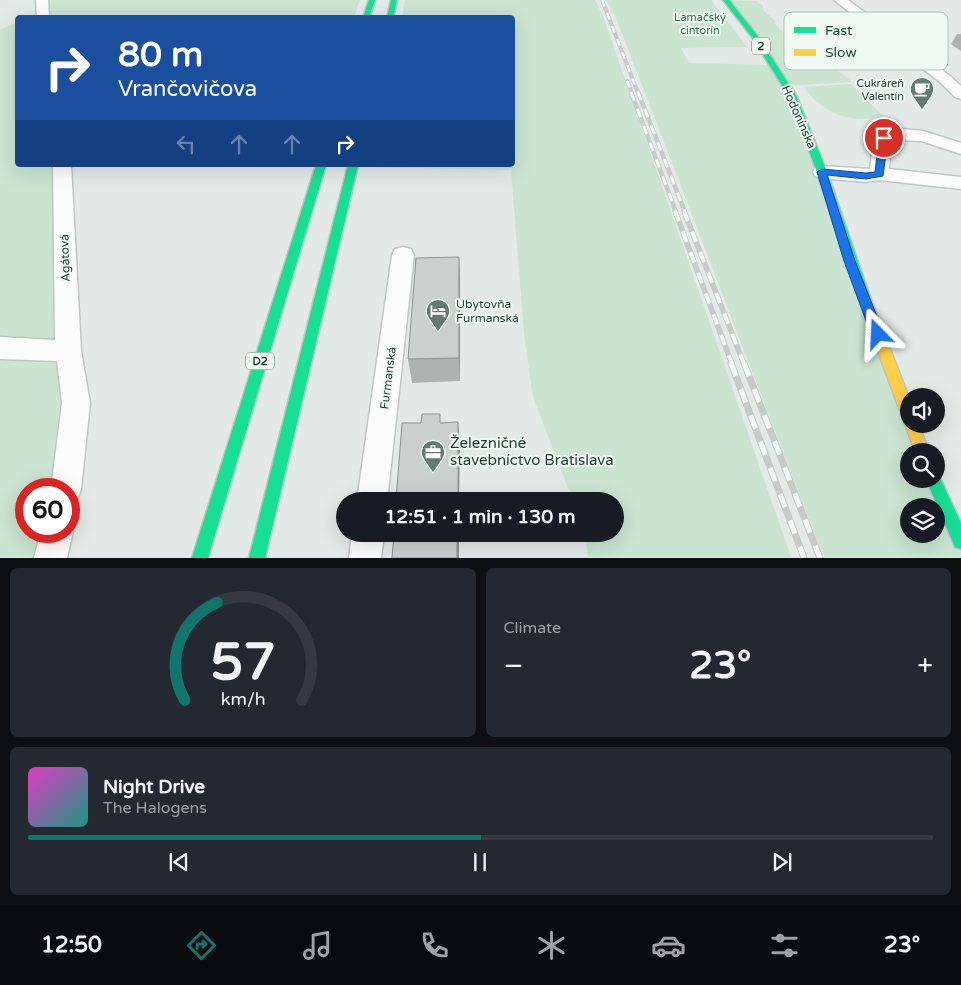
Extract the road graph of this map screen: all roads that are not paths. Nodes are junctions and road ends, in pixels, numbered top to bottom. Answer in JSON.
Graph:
{"nodes":[{"id":1,"x":42,"y":0,"type":"edge"},
{"id":2,"x":372,"y":0,"type":"edge"},
{"id":3,"x":394,"y":0,"type":"edge"},
{"id":4,"x":726,"y":0,"type":"edge"},
{"id":5,"x":840,"y":0,"type":"edge"},
{"id":6,"x":856,"y":12,"type":"edge"},
{"id":7,"x":43,"y":15,"type":"edge"},
{"id":8,"x":367,"y":15,"type":"edge"},
{"id":9,"x":391,"y":15,"type":"edge"},
{"id":10,"x":933,"y":70,"type":"edge"},
{"id":11,"x":961,"y":94,"type":"edge"},
{"id":12,"x":961,"y":147,"type":"edge"},
{"id":13,"x":62,"y":167,"type":"edge"},
{"id":14,"x":320,"y":167,"type":"edge"},
{"id":15,"x":353,"y":167,"type":"edge"},
{"id":16,"x":822,"y":172,"type":"junction"},
{"id":17,"x":880,"y":174,"type":"junction"},
{"id":18,"x":961,"y":183,"type":"edge"},
{"id":19,"x":403,"y":255,"type":"dead end"},
{"id":20,"x":0,"y":348,"type":"edge"},
{"id":21,"x":68,"y":350,"type":"junction"},
{"id":22,"x":900,"y":393,"type":"edge"},
{"id":23,"x":67,"y":478,"type":"edge"},
{"id":24,"x":938,"y":488,"type":"edge"},
{"id":25,"x":373,"y":492,"type":"edge"},
{"id":26,"x":960,"y":538,"type":"edge"},
{"id":27,"x":367,"y":542,"type":"edge"},
{"id":28,"x":54,"y":543,"type":"edge"},
{"id":29,"x":50,"y":558,"type":"edge"},
{"id":30,"x":200,"y":558,"type":"edge"},
{"id":31,"x":257,"y":558,"type":"edge"},
{"id":32,"x":365,"y":558,"type":"edge"}],
"edges":[{"from":1,"to":7,"type":"street"},
{"from":2,"to":8,"type":"main road"},
{"from":3,"to":9,"type":"main road"},
{"from":4,"to":16,"type":"main road","name":"Hodonínska","number":"2"},
{"from":5,"to":6,"type":"street"},
{"from":10,"to":11,"type":"street"},
{"from":12,"to":17,"type":"street"},
{"from":13,"to":21,"type":"street","name":"Agátová"},
{"from":14,"to":30,"type":"main road","number":"D2"},
{"from":15,"to":31,"type":"main road"},
{"from":16,"to":17,"type":"street"},
{"from":16,"to":22,"type":"main road","name":"Hodonínska","number":"2"},
{"from":17,"to":18,"type":"street"},
{"from":19,"to":25,"type":"street","name":"Furmanská"},
{"from":20,"to":21,"type":"street"},
{"from":21,"to":23,"type":"street","name":"Agátová"},
{"from":24,"to":26,"type":"main road"},
{"from":27,"to":32,"type":"street"},
{"from":28,"to":29,"type":"street"}]}
